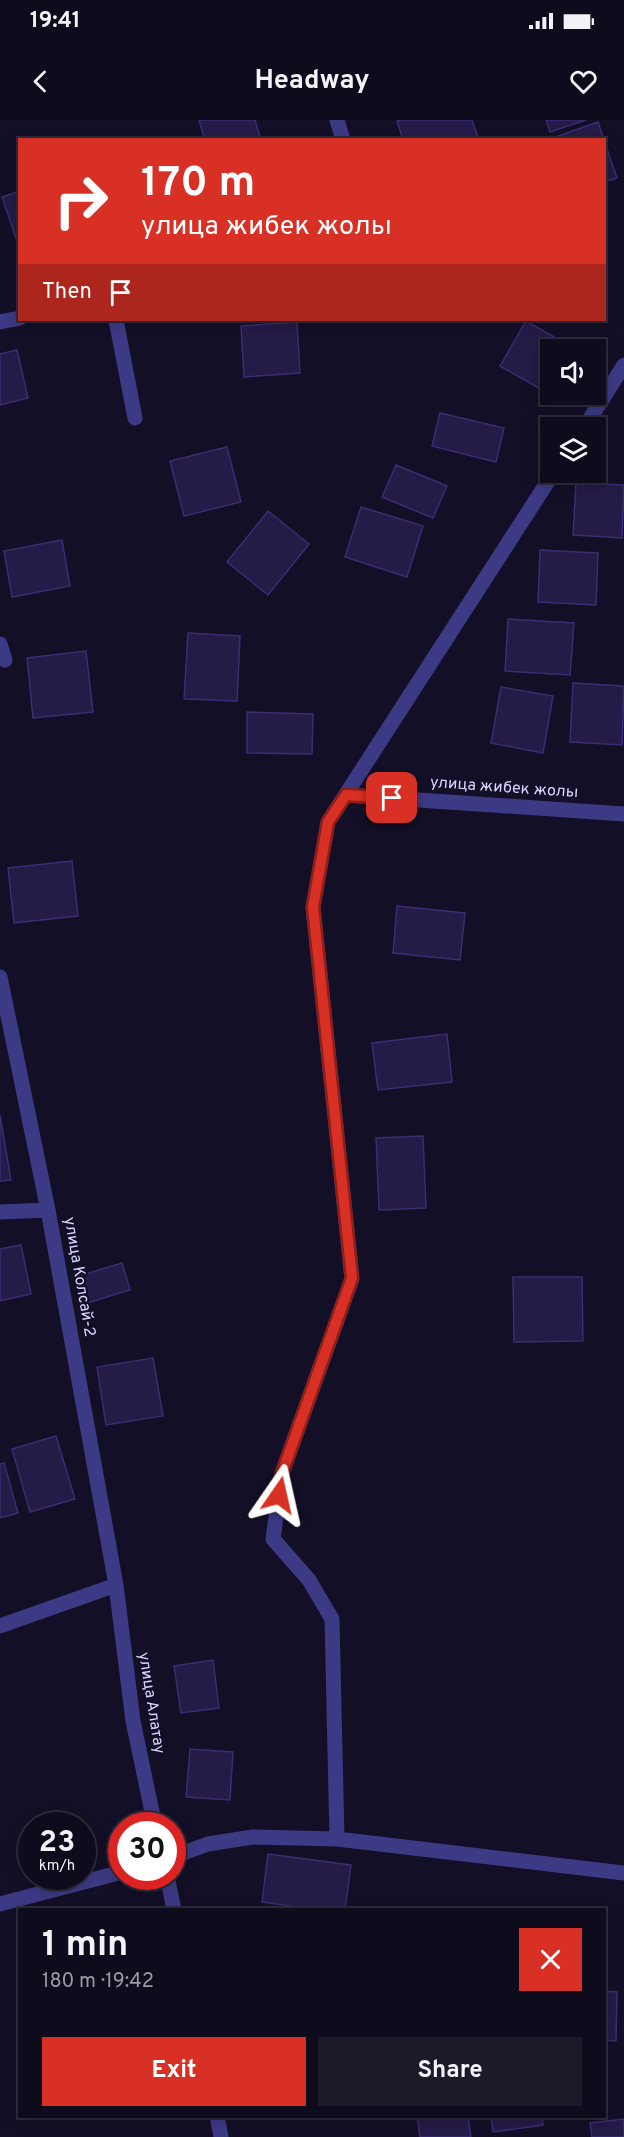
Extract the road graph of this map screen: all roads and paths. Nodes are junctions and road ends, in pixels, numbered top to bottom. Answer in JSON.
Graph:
{"nodes":[{"id":1,"x":337,"y":120,"type":"edge"},
{"id":2,"x":342,"y":138,"type":"edge"},
{"id":3,"x":18,"y":318,"type":"edge"},
{"id":4,"x":116,"y":321,"type":"edge"},
{"id":5,"x":0,"y":322,"type":"edge"},
{"id":6,"x":624,"y":365,"type":"edge"},
{"id":7,"x":591,"y":417,"type":"edge"},
{"id":8,"x":135,"y":418,"type":"dead end"},
{"id":9,"x":547,"y":483,"type":"edge"},
{"id":10,"x":0,"y":644,"type":"edge"},
{"id":11,"x":5,"y":660,"type":"dead end"},
{"id":12,"x":346,"y":795,"type":"junction"},
{"id":13,"x":624,"y":814,"type":"edge"},
{"id":14,"x":0,"y":977,"type":"edge"},
{"id":15,"x":48,"y":1210,"type":"junction"},
{"id":16,"x":0,"y":1212,"type":"edge"},
{"id":17,"x":116,"y":1585,"type":"junction"},
{"id":18,"x":0,"y":1626,"type":"edge"},
{"id":19,"x":152,"y":1812,"type":"edge"},
{"id":20,"x":337,"y":1839,"type":"junction"},
{"id":21,"x":186,"y":1852,"type":"edge"},
{"id":22,"x":624,"y":1873,"type":"edge"},
{"id":23,"x":108,"y":1876,"type":"edge"},
{"id":24,"x":170,"y":1890,"type":"edge"},
{"id":25,"x":0,"y":1904,"type":"edge"},
{"id":26,"x":174,"y":1908,"type":"edge"},
{"id":27,"x":217,"y":2118,"type":"edge"},
{"id":28,"x":221,"y":2137,"type":"edge"}],
"edges":[{"from":1,"to":2,"type":"street"},
{"from":3,"to":5,"type":"street"},
{"from":4,"to":8,"type":"street"},
{"from":6,"to":7,"type":"street"},
{"from":9,"to":12,"type":"street"},
{"from":10,"to":11,"type":"street"},
{"from":12,"to":13,"type":"street","name":"улица жибек жолы"},
{"from":12,"to":20,"type":"street"},
{"from":14,"to":15,"type":"street","name":"улица Колсай-2"},
{"from":15,"to":16,"type":"street"},
{"from":15,"to":17,"type":"street","name":"улица Колсай-2"},
{"from":17,"to":18,"type":"street"},
{"from":17,"to":19,"type":"street","name":"улица Алатау"},
{"from":20,"to":21,"type":"street"},
{"from":20,"to":22,"type":"street"},
{"from":23,"to":25,"type":"street"},
{"from":24,"to":26,"type":"street"},
{"from":27,"to":28,"type":"street"}]}
